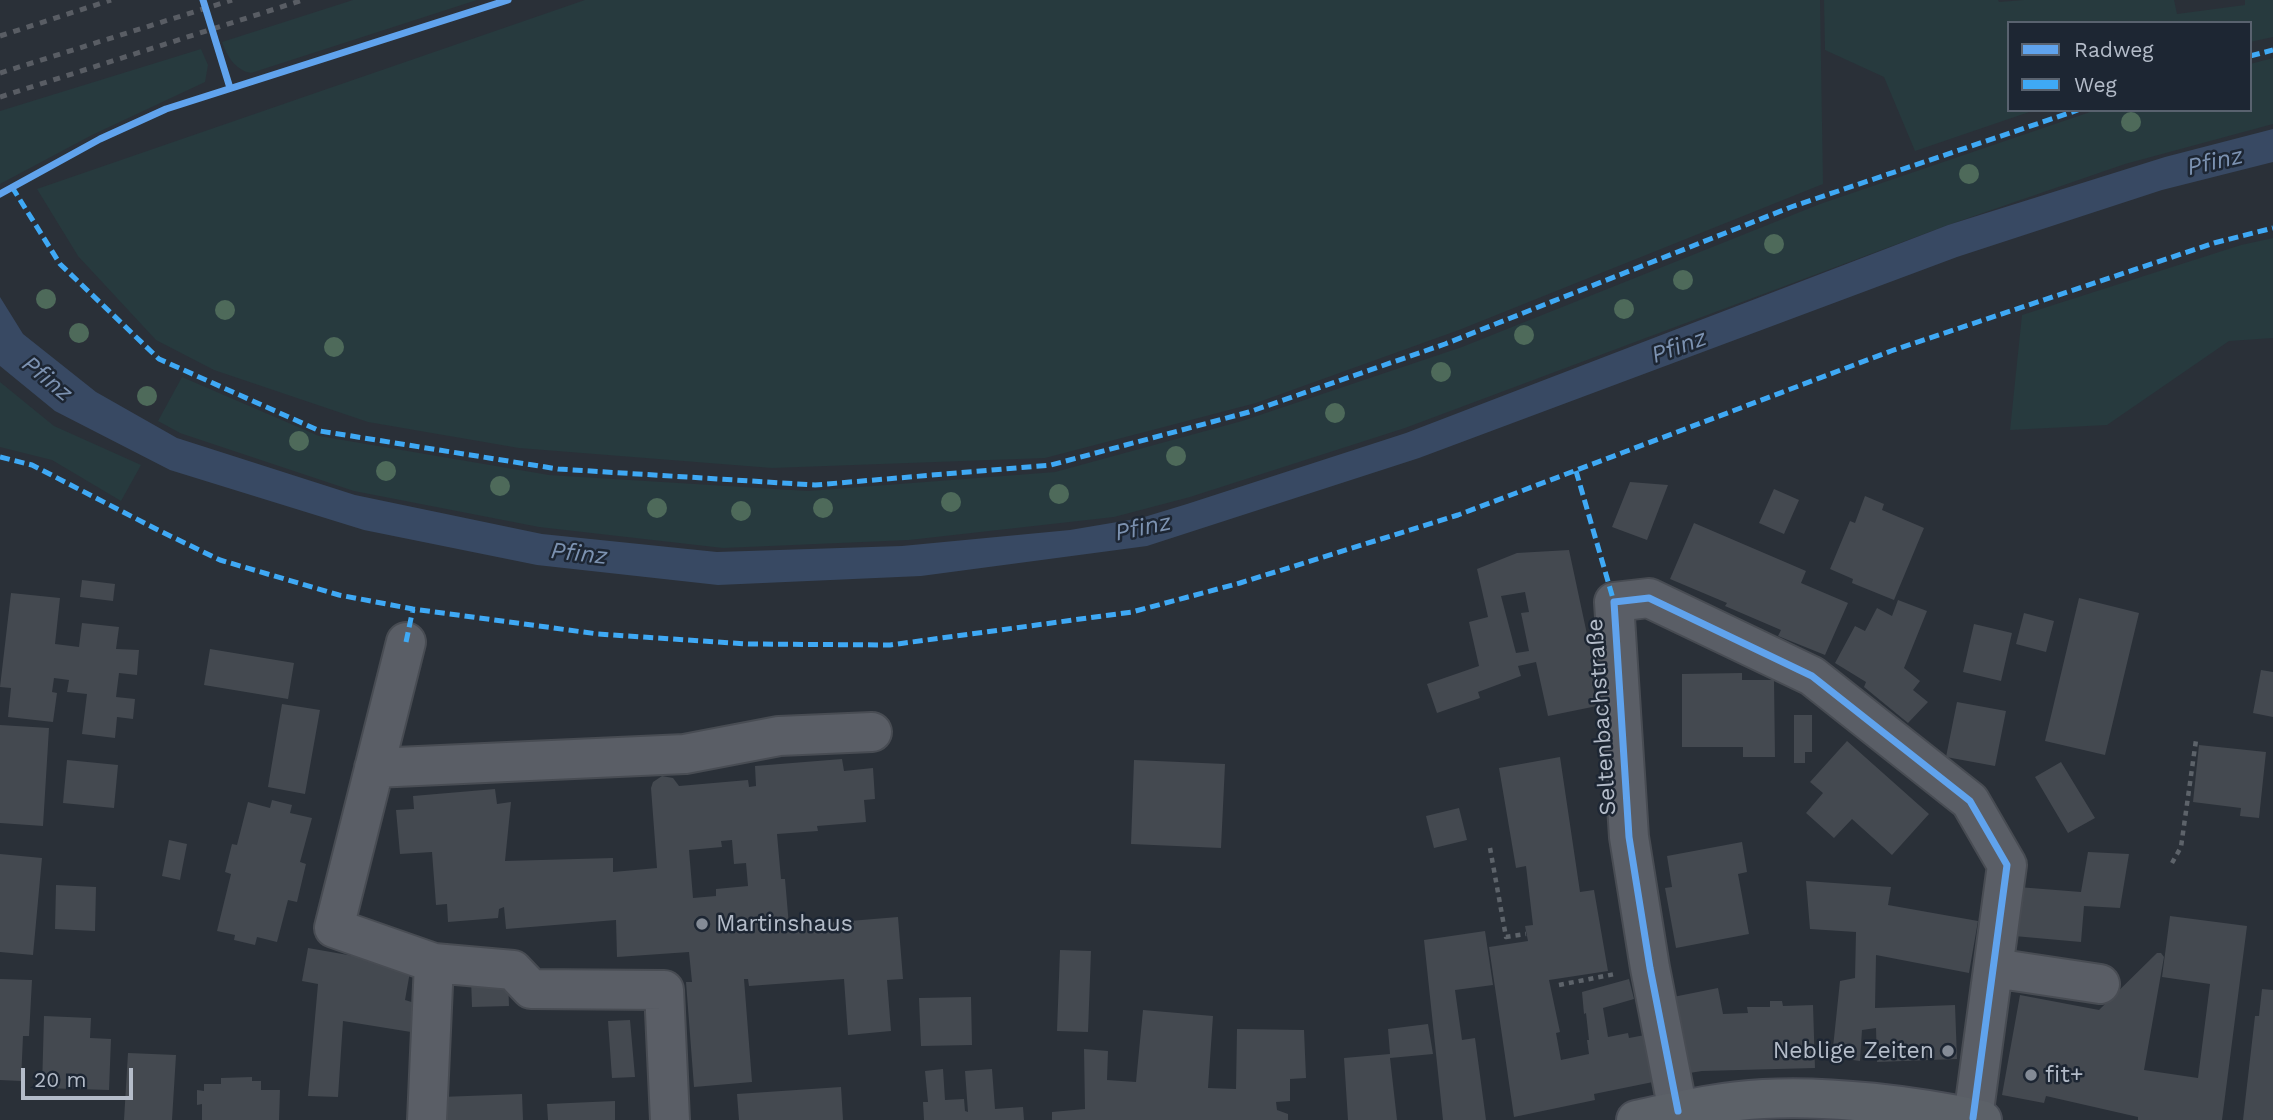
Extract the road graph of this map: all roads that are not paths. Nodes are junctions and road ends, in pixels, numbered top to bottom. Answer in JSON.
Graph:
{"nodes":[{"id":1,"x":406,"y":642,"type":"dead end"},
{"id":2,"x":872,"y":732,"type":"dead end"},
{"id":3,"x":374,"y":768,"type":"junction"},
{"id":4,"x":434,"y":963,"type":"junction"},
{"id":5,"x":1994,"y":968,"type":"junction"},
{"id":6,"x":2100,"y":984,"type":"dead end"},
{"id":7,"x":1699,"y":1112,"type":"edge"},
{"id":8,"x":1886,"y":1113,"type":"edge"},
{"id":9,"x":1978,"y":1119,"type":"edge"},
{"id":10,"x":427,"y":1120,"type":"edge"},
{"id":11,"x":670,"y":1120,"type":"edge"},
{"id":12,"x":1636,"y":1120,"type":"edge"}],
"edges":[{"from":1,"to":3,"type":"street"},
{"from":2,"to":3,"type":"street"},
{"from":3,"to":4,"type":"street"},
{"from":4,"to":10,"type":"street"},
{"from":4,"to":11,"type":"street"},
{"from":5,"to":6,"type":"street"},
{"from":5,"to":7,"type":"street","name":"Seltenbachstraße"},
{"from":5,"to":9,"type":"street","name":"Seltenbachstraße"},
{"from":7,"to":8,"type":"main road"},
{"from":7,"to":12,"type":"main road"},
{"from":8,"to":9,"type":"main road"}]}
